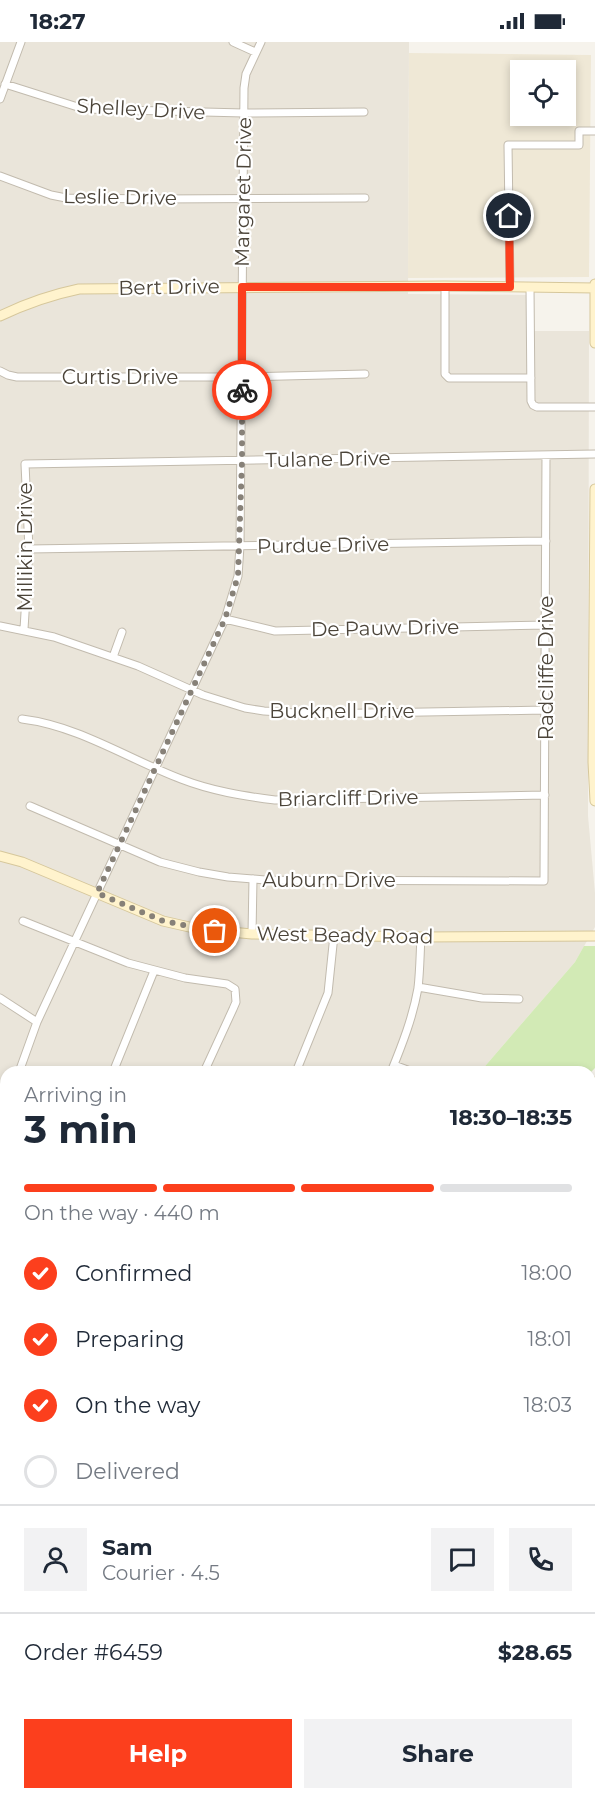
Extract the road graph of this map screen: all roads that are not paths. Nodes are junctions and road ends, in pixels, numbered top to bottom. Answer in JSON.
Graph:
{"nodes":[{"id":1,"x":21,"y":42,"type":"edge"},
{"id":2,"x":233,"y":42,"type":"edge"},
{"id":3,"x":261,"y":42,"type":"edge"},
{"id":4,"x":255,"y":52,"type":"junction"},
{"id":5,"x":5,"y":84,"type":"junction"},
{"id":6,"x":0,"y":99,"type":"edge"},
{"id":7,"x":244,"y":112,"type":"junction"},
{"id":8,"x":364,"y":112,"type":"dead end"},
{"id":9,"x":595,"y":131,"type":"edge"},
{"id":10,"x":0,"y":177,"type":"edge"},
{"id":11,"x":244,"y":198,"type":"junction"},
{"id":12,"x":365,"y":198,"type":"dead end"},
{"id":13,"x":445,"y":286,"type":"junction"},
{"id":14,"x":242,"y":287,"type":"junction"},
{"id":15,"x":510,"y":287,"type":"junction"},
{"id":16,"x":530,"y":287,"type":"junction"},
{"id":17,"x":595,"y":287,"type":"edge"},
{"id":18,"x":0,"y":316,"type":"edge"},
{"id":19,"x":595,"y":343,"type":"edge"},
{"id":20,"x":0,"y":371,"type":"edge"},
{"id":21,"x":365,"y":374,"type":"dead end"},
{"id":22,"x":242,"y":377,"type":"junction"},
{"id":23,"x":531,"y":378,"type":"junction"},
{"id":24,"x":595,"y":407,"type":"edge"},
{"id":25,"x":595,"y":454,"type":"edge"},
{"id":26,"x":546,"y":455,"type":"junction"},
{"id":27,"x":242,"y":461,"type":"junction"},
{"id":28,"x":25,"y":464,"type":"joint"},
{"id":29,"x":595,"y":489,"type":"edge"},
{"id":30,"x":546,"y":541,"type":"junction"},
{"id":31,"x":240,"y":546,"type":"junction"},
{"id":32,"x":29,"y":549,"type":"junction"},
{"id":33,"x":595,"y":615,"type":"edge"},
{"id":34,"x":225,"y":619,"type":"junction"},
{"id":35,"x":546,"y":625,"type":"junction"},
{"id":36,"x":0,"y":626,"type":"edge"},
{"id":37,"x":24,"y":629,"type":"junction"},
{"id":38,"x":122,"y":632,"type":"dead end"},
{"id":39,"x":113,"y":657,"type":"junction"},
{"id":40,"x":192,"y":689,"type":"junction"},
{"id":41,"x":545,"y":710,"type":"junction"},
{"id":42,"x":22,"y":719,"type":"dead end"},
{"id":43,"x":594,"y":766,"type":"edge"},
{"id":44,"x":156,"y":768,"type":"junction"},
{"id":45,"x":545,"y":795,"type":"junction"},
{"id":46,"x":595,"y":801,"type":"edge"},
{"id":47,"x":30,"y":806,"type":"dead end"},
{"id":48,"x":120,"y":845,"type":"junction"},
{"id":49,"x":0,"y":856,"type":"edge"},
{"id":50,"x":253,"y":879,"type":"junction"},
{"id":51,"x":544,"y":881,"type":"joint"},
{"id":52,"x":97,"y":893,"type":"junction"},
{"id":53,"x":23,"y":921,"type":"dead end"},
{"id":54,"x":252,"y":934,"type":"junction"},
{"id":55,"x":334,"y":935,"type":"junction"},
{"id":56,"x":595,"y":936,"type":"edge"},
{"id":57,"x":421,"y":937,"type":"junction"},
{"id":58,"x":75,"y":941,"type":"junction"},
{"id":59,"x":154,"y":971,"type":"junction"},
{"id":60,"x":418,"y":987,"type":"junction"},
{"id":61,"x":0,"y":998,"type":"edge"},
{"id":62,"x":519,"y":999,"type":"dead end"},
{"id":63,"x":38,"y":1022,"type":"junction"},
{"id":64,"x":394,"y":1065,"type":"edge"},
{"id":65,"x":21,"y":1066,"type":"edge"},
{"id":66,"x":115,"y":1066,"type":"edge"},
{"id":67,"x":207,"y":1066,"type":"edge"},
{"id":68,"x":298,"y":1066,"type":"edge"}],
"edges":[{"from":1,"to":5,"type":"street"},
{"from":2,"to":4,"type":"street"},
{"from":3,"to":4,"type":"street","name":"Margaret Drive"},
{"from":4,"to":7,"type":"street","name":"Margaret Drive"},
{"from":5,"to":6,"type":"street"},
{"from":5,"to":7,"type":"street","name":"Shelley Drive"},
{"from":7,"to":8,"type":"street","name":"Shelley Drive"},
{"from":7,"to":11,"type":"street","name":"Margaret Drive"},
{"from":9,"to":15,"type":"street"},
{"from":10,"to":11,"type":"street","name":"Leslie Drive"},
{"from":11,"to":12,"type":"street","name":"Leslie Drive"},
{"from":11,"to":14,"type":"street","name":"Margaret Drive"},
{"from":13,"to":14,"type":"street","name":"Bert Drive"},
{"from":13,"to":15,"type":"street","name":"Bert Drive"},
{"from":13,"to":23,"type":"street"},
{"from":14,"to":18,"type":"street","name":"Bert Drive"},
{"from":14,"to":22,"type":"street","name":"Margaret Drive"},
{"from":15,"to":16,"type":"street","name":"Bert Drive"},
{"from":16,"to":17,"type":"street","name":"Bert Drive"},
{"from":16,"to":23,"type":"street"},
{"from":17,"to":19,"type":"street"},
{"from":20,"to":22,"type":"street","name":"Curtis Drive"},
{"from":21,"to":22,"type":"street","name":"Curtis Drive"},
{"from":22,"to":27,"type":"street","name":"Margaret Drive"},
{"from":23,"to":24,"type":"street"},
{"from":25,"to":26,"type":"street","name":"Tulane Drive"},
{"from":26,"to":27,"type":"street","name":"Tulane Drive"},
{"from":26,"to":30,"type":"street","name":"Radcliffe Drive"},
{"from":27,"to":28,"type":"street","name":"Tulane Drive"},
{"from":27,"to":31,"type":"street","name":"Margaret Drive"},
{"from":28,"to":32,"type":"street","name":"Millikin Drive"},
{"from":29,"to":33,"type":"street"},
{"from":30,"to":31,"type":"street","name":"Purdue Drive"},
{"from":30,"to":35,"type":"street","name":"Radcliffe Drive"},
{"from":31,"to":32,"type":"street","name":"Purdue Drive"},
{"from":31,"to":34,"type":"street","name":"Margaret Drive"},
{"from":32,"to":37,"type":"street","name":"Millikin Drive"},
{"from":33,"to":43,"type":"street"},
{"from":34,"to":35,"type":"street","name":"De Pauw Drive"},
{"from":34,"to":40,"type":"street","name":"Margaret Drive"},
{"from":35,"to":41,"type":"street","name":"Radcliffe Drive"},
{"from":36,"to":37,"type":"street","name":"Bucknell Drive"},
{"from":37,"to":39,"type":"street","name":"Bucknell Drive"},
{"from":38,"to":39,"type":"street"},
{"from":39,"to":40,"type":"street","name":"Bucknell Drive"},
{"from":40,"to":41,"type":"street","name":"Bucknell Drive"},
{"from":40,"to":44,"type":"street","name":"Margaret Drive"},
{"from":41,"to":45,"type":"street","name":"Radcliffe Drive"},
{"from":42,"to":44,"type":"street","name":"Briarcliff Drive"},
{"from":43,"to":46,"type":"street"},
{"from":44,"to":45,"type":"street","name":"Briarcliff Drive"},
{"from":44,"to":48,"type":"street","name":"Margaret Drive"},
{"from":45,"to":51,"type":"street","name":"Radcliffe Drive"},
{"from":47,"to":48,"type":"street","name":"Auburn Drive"},
{"from":48,"to":50,"type":"street","name":"Auburn Drive"},
{"from":48,"to":52,"type":"street","name":"Margaret Drive"},
{"from":49,"to":52,"type":"street","name":"West Beady Road"},
{"from":50,"to":51,"type":"street","name":"Auburn Drive"},
{"from":50,"to":54,"type":"street"},
{"from":52,"to":54,"type":"street","name":"West Beady Road"},
{"from":52,"to":58,"type":"street","name":"Margaret Drive"},
{"from":53,"to":58,"type":"street"},
{"from":54,"to":55,"type":"street","name":"West Beady Road"},
{"from":55,"to":57,"type":"street","name":"West Beady Road"},
{"from":55,"to":68,"type":"street"},
{"from":56,"to":57,"type":"street","name":"West Beady Road"},
{"from":57,"to":60,"type":"street"},
{"from":58,"to":59,"type":"street"},
{"from":58,"to":63,"type":"street","name":"Margaret Drive"},
{"from":59,"to":66,"type":"street"},
{"from":59,"to":67,"type":"street"},
{"from":60,"to":62,"type":"street"},
{"from":60,"to":64,"type":"street"},
{"from":61,"to":63,"type":"street"},
{"from":63,"to":65,"type":"street","name":"Margaret Drive"}]}
